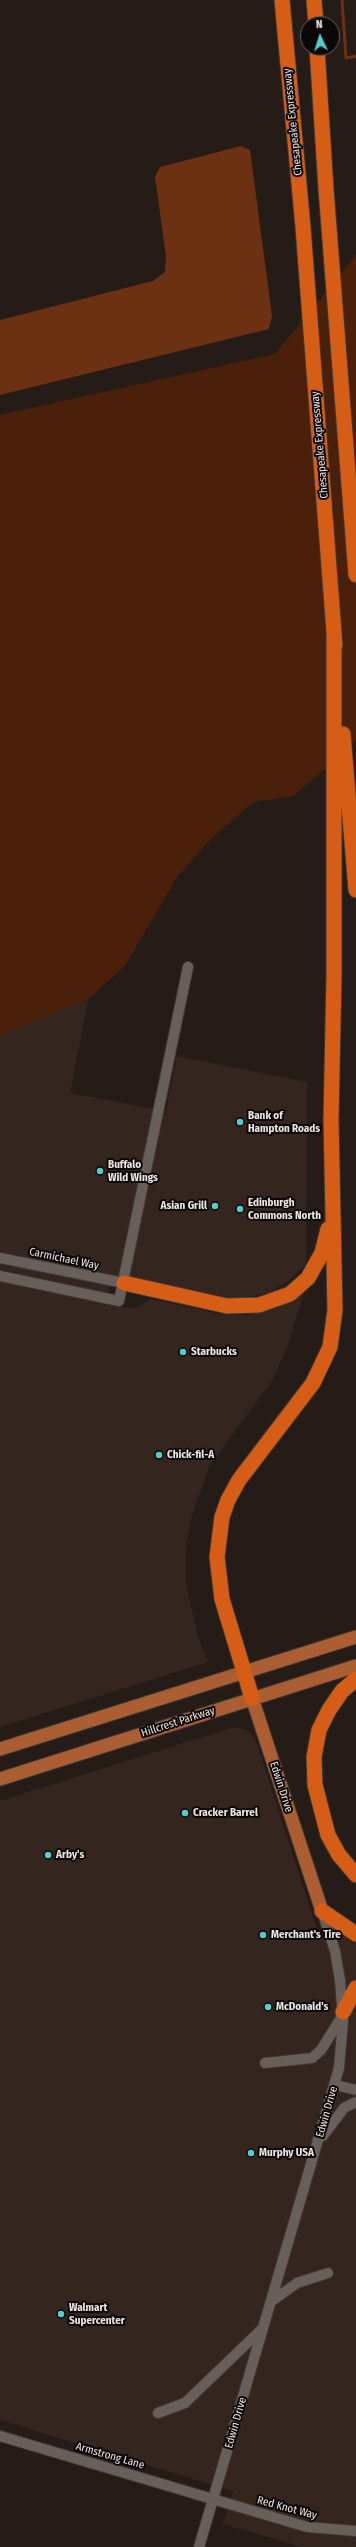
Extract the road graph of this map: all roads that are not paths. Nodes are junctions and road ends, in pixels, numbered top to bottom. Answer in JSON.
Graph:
{"nodes":[{"id":1,"x":282,"y":0,"type":"edge"},
{"id":2,"x":314,"y":0,"type":"edge"},
{"id":3,"x":315,"y":16,"type":"edge"},
{"id":4,"x":318,"y":56,"type":"edge"},
{"id":5,"x":356,"y":575,"type":"edge"},
{"id":6,"x":334,"y":635,"type":"junction"},
{"id":7,"x":356,"y":890,"type":"edge"},
{"id":8,"x":188,"y":967,"type":"dead end"},
{"id":9,"x":333,"y":1211,"type":"junction"},
{"id":10,"x":0,"y":1258,"type":"edge"},
{"id":11,"x":0,"y":1276,"type":"edge"},
{"id":12,"x":124,"y":1283,"type":"junction"},
{"id":13,"x":356,"y":1637,"type":"edge"},
{"id":14,"x":356,"y":1666,"type":"edge"},
{"id":15,"x":244,"y":1672,"type":"junction"},
{"id":16,"x":356,"y":1679,"type":"edge"},
{"id":17,"x":252,"y":1698,"type":"junction"},
{"id":18,"x":0,"y":1749,"type":"edge"},
{"id":19,"x":0,"y":1779,"type":"edge"},
{"id":20,"x":356,"y":1875,"type":"edge"},
{"id":21,"x":322,"y":1911,"type":"junction"},
{"id":22,"x":356,"y":1934,"type":"edge"},
{"id":23,"x":356,"y":1988,"type":"edge"},
{"id":24,"x":343,"y":2014,"type":"junction"},
{"id":25,"x":265,"y":2063,"type":"dead end"},
{"id":26,"x":335,"y":2084,"type":"junction"},
{"id":27,"x":356,"y":2090,"type":"edge"},
{"id":28,"x":356,"y":2102,"type":"edge"},
{"id":29,"x":319,"y":2141,"type":"junction"},
{"id":30,"x":328,"y":2273,"type":"dead end"},
{"id":31,"x":272,"y":2301,"type":"junction"},
{"id":32,"x":264,"y":2327,"type":"junction"},
{"id":33,"x":158,"y":2413,"type":"dead end"},
{"id":34,"x":0,"y":2436,"type":"edge"},
{"id":35,"x":214,"y":2499,"type":"junction"},
{"id":36,"x":356,"y":2531,"type":"edge"},
{"id":37,"x":199,"y":2547,"type":"edge"}],
"edges":[{"from":1,"to":6,"type":"highway","name":"Chesapeake Expressway"},
{"from":2,"to":3,"type":"highway"},
{"from":4,"to":5,"type":"highway"},
{"from":6,"to":7,"type":"highway","name":"Chesapeake Expressway"},
{"from":6,"to":9,"type":"highway"},
{"from":8,"to":12,"type":"street"},
{"from":9,"to":12,"type":"highway"},
{"from":9,"to":15,"type":"highway"},
{"from":10,"to":12,"type":"street","name":"Carmichael Way"},
{"from":11,"to":12,"type":"street"},
{"from":13,"to":15,"type":"main road"},
{"from":14,"to":17,"type":"main road","name":"Hillcrest Parkway"},
{"from":15,"to":17,"type":"highway"},
{"from":15,"to":18,"type":"main road"},
{"from":16,"to":20,"type":"highway"},
{"from":17,"to":19,"type":"main road","name":"Hillcrest Parkway"},
{"from":17,"to":21,"type":"main road","name":"Edwin Drive"},
{"from":21,"to":22,"type":"highway"},
{"from":21,"to":24,"type":"street","name":"Edwin Drive"},
{"from":23,"to":24,"type":"highway"},
{"from":24,"to":25,"type":"street"},
{"from":24,"to":26,"type":"street","name":"Edwin Drive"},
{"from":26,"to":27,"type":"street"},
{"from":26,"to":29,"type":"street","name":"Edwin Drive"},
{"from":28,"to":29,"type":"street"},
{"from":29,"to":31,"type":"street","name":"Edwin Drive"},
{"from":30,"to":31,"type":"street"},
{"from":31,"to":32,"type":"street","name":"Edwin Drive"},
{"from":32,"to":33,"type":"street"},
{"from":32,"to":35,"type":"street","name":"Edwin Drive"},
{"from":34,"to":35,"type":"street","name":"Armstrong Lane"},
{"from":35,"to":36,"type":"street","name":"Red Knot Way"},
{"from":35,"to":37,"type":"street","name":"Edwin Drive"}]}
